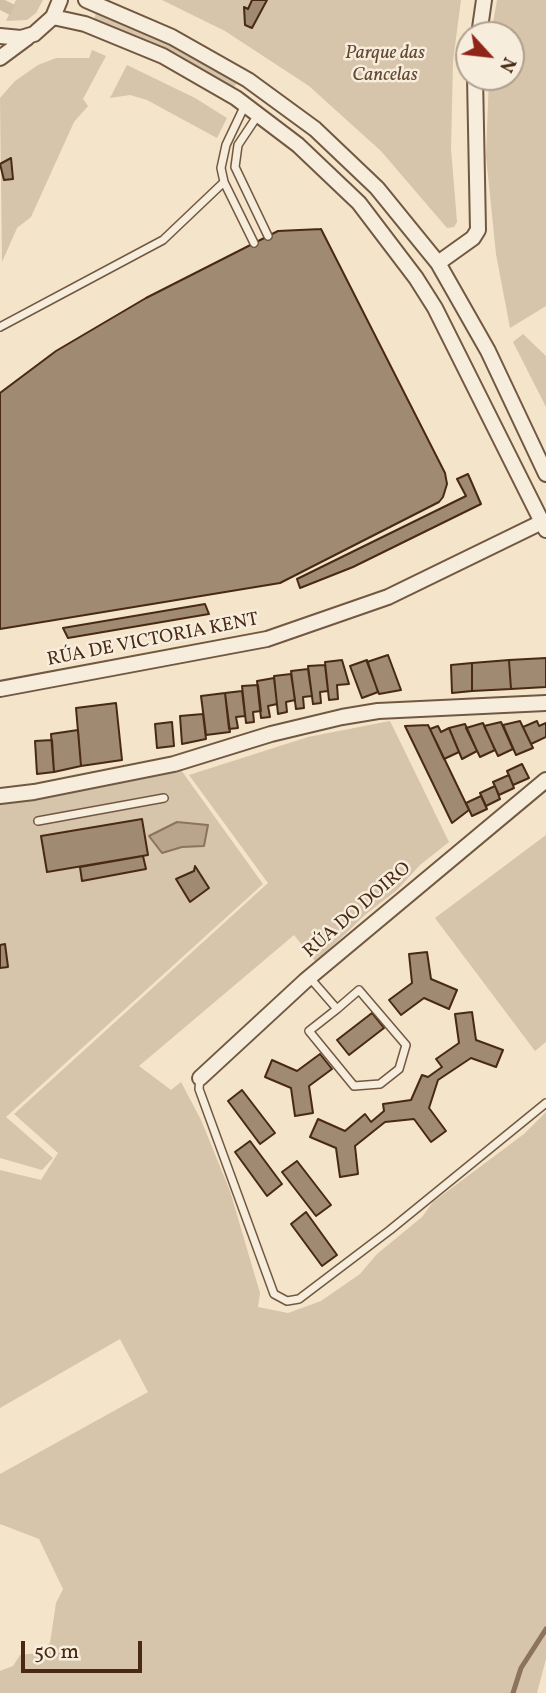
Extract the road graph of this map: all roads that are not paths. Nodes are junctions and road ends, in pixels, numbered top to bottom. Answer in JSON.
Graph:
{"nodes":[{"id":1,"x":60,"y":0,"type":"edge"},
{"id":2,"x":86,"y":0,"type":"edge"},
{"id":3,"x":484,"y":0,"type":"edge"},
{"id":4,"x":53,"y":17,"type":"junction"},
{"id":5,"x":481,"y":21,"type":"edge"},
{"id":6,"x":34,"y":34,"type":"junction"},
{"id":7,"x":0,"y":36,"type":"edge"},
{"id":8,"x":0,"y":58,"type":"edge"},
{"id":9,"x":475,"y":91,"type":"edge"},
{"id":10,"x":246,"y":104,"type":"junction"},
{"id":11,"x":259,"y":114,"type":"junction"},
{"id":12,"x":224,"y":182,"type":"junction"},
{"id":13,"x":268,"y":236,"type":"dead end"},
{"id":14,"x":254,"y":243,"type":"dead end"},
{"id":15,"x":438,"y":263,"type":"junction"},
{"id":16,"x":0,"y":327,"type":"edge"},
{"id":17,"x":546,"y":474,"type":"edge"},
{"id":18,"x":544,"y":526,"type":"edge"},
{"id":19,"x":0,"y":689,"type":"edge"},
{"id":20,"x":546,"y":703,"type":"edge"},
{"id":21,"x":546,"y":780,"type":"edge"},
{"id":22,"x":0,"y":796,"type":"edge"},
{"id":23,"x":163,"y":798,"type":"dead end"},
{"id":24,"x":38,"y":821,"type":"dead end"},
{"id":25,"x":310,"y":978,"type":"junction"},
{"id":26,"x":337,"y":1009,"type":"junction"},
{"id":27,"x":200,"y":1078,"type":"joint"},
{"id":28,"x":546,"y":1103,"type":"edge"}],
"edges":[{"from":1,"to":4,"type":"street"},
{"from":2,"to":15,"type":"street"},
{"from":3,"to":5,"type":"street"},
{"from":4,"to":6,"type":"street"},
{"from":4,"to":10,"type":"street"},
{"from":6,"to":7,"type":"street"},
{"from":6,"to":8,"type":"street"},
{"from":9,"to":15,"type":"street"},
{"from":10,"to":11,"type":"street"},
{"from":10,"to":12,"type":"lane"},
{"from":11,"to":13,"type":"lane"},
{"from":11,"to":18,"type":"street"},
{"from":12,"to":14,"type":"lane"},
{"from":12,"to":16,"type":"lane"},
{"from":15,"to":17,"type":"street"},
{"from":18,"to":19,"type":"street","name":"RÚA DE VICTORIA KENT"},
{"from":20,"to":22,"type":"street"},
{"from":21,"to":25,"type":"street","name":"RÚA DO DOIRO"},
{"from":23,"to":24,"type":"lane"},
{"from":25,"to":26,"type":"lane"},
{"from":25,"to":27,"type":"street","name":"RÚA DO DOIRO"},
{"from":26,"to":26,"type":"lane"},
{"from":27,"to":28,"type":"lane"}]}
